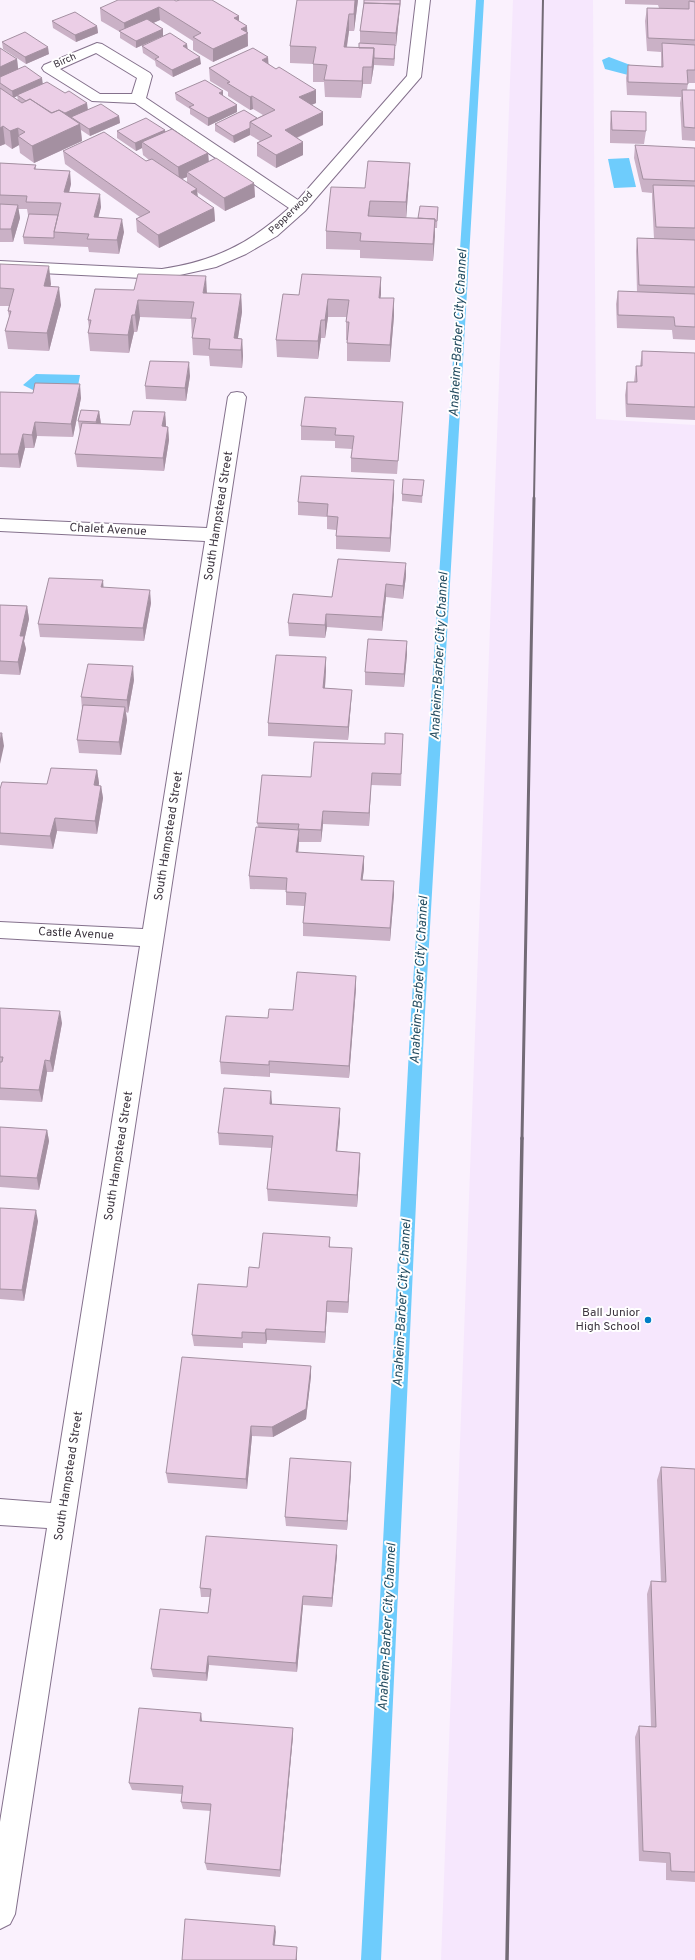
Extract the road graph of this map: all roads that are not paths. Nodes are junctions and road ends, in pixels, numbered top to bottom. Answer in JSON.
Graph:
{"nodes":[{"id":1,"x":423,"y":0,"type":"edge"},
{"id":2,"x":138,"y":99,"type":"junction"},
{"id":3,"x":299,"y":208,"type":"junction"},
{"id":4,"x":0,"y":266,"type":"edge"},
{"id":5,"x":237,"y":397,"type":"dead end"},
{"id":6,"x":0,"y":525,"type":"edge"},
{"id":7,"x":216,"y":535,"type":"junction"},
{"id":8,"x":0,"y":930,"type":"edge"},
{"id":9,"x":153,"y":938,"type":"junction"},
{"id":10,"x":0,"y":1512,"type":"edge"},
{"id":11,"x":63,"y":1516,"type":"junction"},
{"id":12,"x":0,"y":1914,"type":"edge"}],
"edges":[{"from":1,"to":3,"type":"street","name":"Pepperwood"},
{"from":2,"to":2,"type":"street","name":"Birch"},
{"from":2,"to":3,"type":"street"},
{"from":3,"to":4,"type":"street","name":"Pepperwood"},
{"from":5,"to":7,"type":"street","name":"South Hampstead Street"},
{"from":6,"to":7,"type":"street","name":"Chalet Avenue"},
{"from":7,"to":9,"type":"street","name":"South Hampstead Street"},
{"from":8,"to":9,"type":"street","name":"Castle Avenue"},
{"from":9,"to":11,"type":"street","name":"South Hampstead Street"},
{"from":10,"to":11,"type":"street"},
{"from":11,"to":12,"type":"street","name":"South Hampstead Street"}]}
